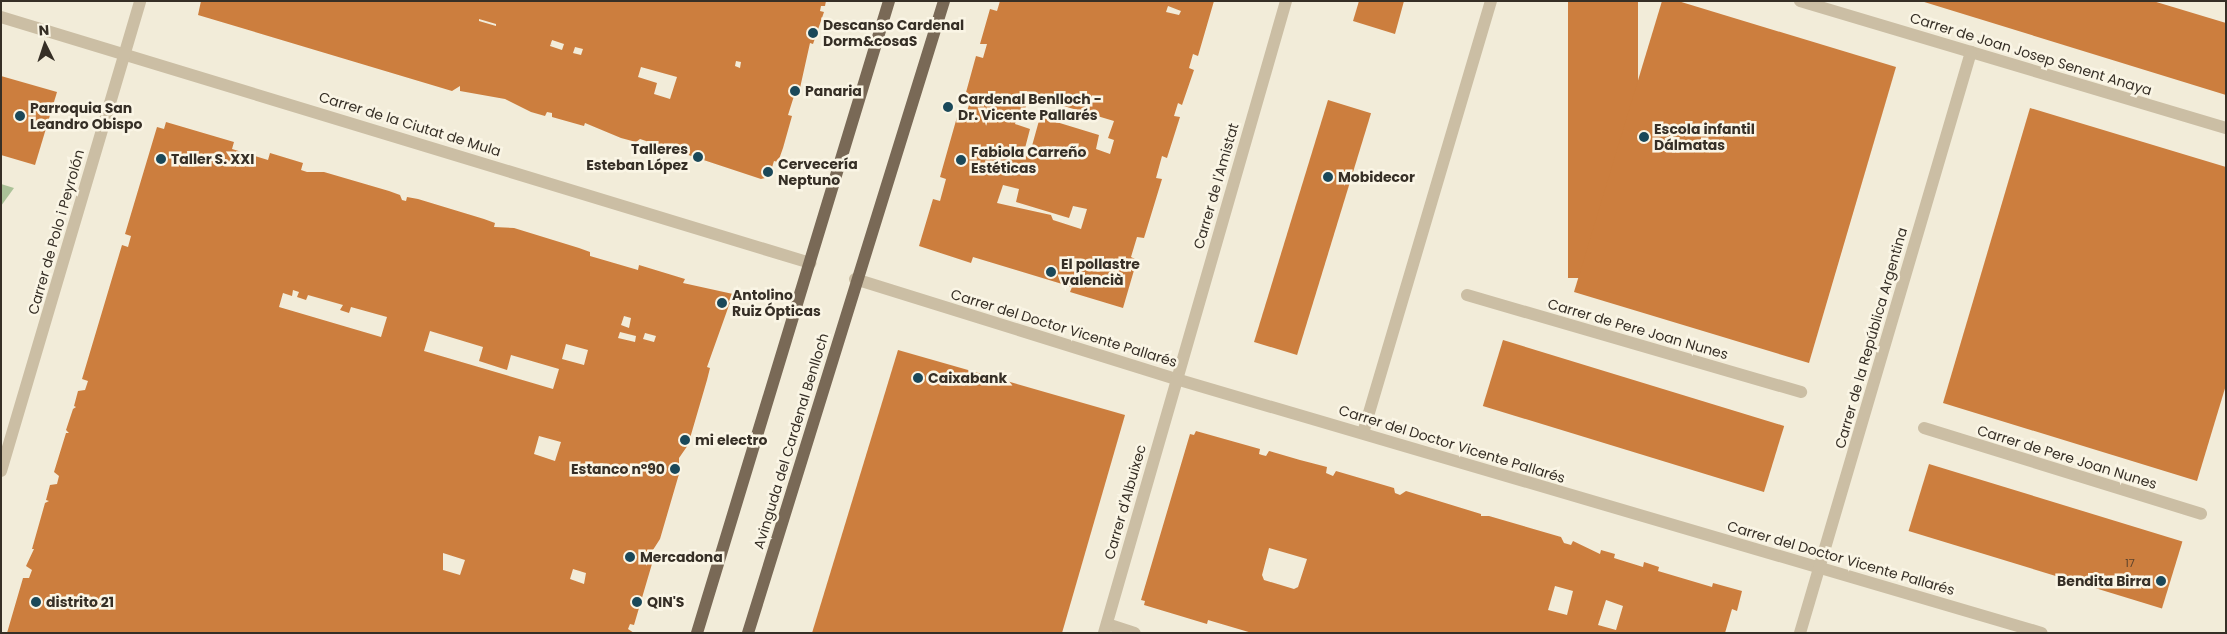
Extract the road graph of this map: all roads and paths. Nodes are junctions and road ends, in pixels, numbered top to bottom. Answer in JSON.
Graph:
{"nodes":[{"id":1,"x":140,"y":1,"type":"edge"},
{"id":2,"x":889,"y":1,"type":"edge"},
{"id":3,"x":944,"y":1,"type":"edge"},
{"id":4,"x":1286,"y":1,"type":"edge"},
{"id":5,"x":1491,"y":1,"type":"edge"},
{"id":6,"x":1800,"y":1,"type":"edge"},
{"id":7,"x":1,"y":17,"type":"edge"},
{"id":8,"x":125,"y":52,"type":"junction"},
{"id":9,"x":1971,"y":52,"type":"junction"},
{"id":10,"x":2226,"y":128,"type":"edge"},
{"id":11,"x":810,"y":263,"type":"junction"},
{"id":12,"x":855,"y":279,"type":"junction"},
{"id":13,"x":1467,"y":295,"type":"dead end"},
{"id":14,"x":1176,"y":379,"type":"junction"},
{"id":15,"x":1801,"y":392,"type":"dead end"},
{"id":16,"x":1924,"y":428,"type":"dead end"},
{"id":17,"x":1363,"y":433,"type":"junction"},
{"id":18,"x":1,"y":471,"type":"edge"},
{"id":19,"x":2201,"y":514,"type":"dead end"},
{"id":20,"x":1820,"y":566,"type":"junction"},
{"id":21,"x":1106,"y":628,"type":"edge"},
{"id":22,"x":697,"y":633,"type":"edge"},
{"id":23,"x":748,"y":633,"type":"edge"},
{"id":24,"x":1135,"y":633,"type":"edge"},
{"id":25,"x":1800,"y":633,"type":"edge"},
{"id":26,"x":2042,"y":633,"type":"edge"}],
"edges":[{"from":1,"to":8,"type":"street","name":"Carrer de Polo i Peyrolón"},
{"from":2,"to":11,"type":"main road"},
{"from":3,"to":12,"type":"main road","name":"Avinguda del Cardenal Benlloch"},
{"from":4,"to":14,"type":"street","name":"Carrer de l'Amistat"},
{"from":5,"to":17,"type":"street"},
{"from":6,"to":9,"type":"street","name":"Carrer de Joan Josep Senent Anaya"},
{"from":7,"to":8,"type":"street","name":"Carrer de la Ciutat de Mula"},
{"from":8,"to":11,"type":"street","name":"Carrer de la Ciutat de Mula"},
{"from":8,"to":18,"type":"street","name":"Carrer de Polo i Peyrolón"},
{"from":9,"to":10,"type":"street","name":"Carrer de Joan Josep Senent Anaya"},
{"from":9,"to":20,"type":"street","name":"Carrer de la República Argentina"},
{"from":11,"to":22,"type":"main road"},
{"from":12,"to":14,"type":"street","name":"Carrer del Doctor Vicente Pallarés"},
{"from":12,"to":23,"type":"main road","name":"Avinguda del Cardenal Benlloch"},
{"from":13,"to":15,"type":"street","name":"Carrer de Pere Joan Nunes"},
{"from":14,"to":17,"type":"street","name":"Carrer del Doctor Vicente Pallarés"},
{"from":14,"to":21,"type":"street","name":"Carrer d'Albuixec"},
{"from":16,"to":19,"type":"street","name":"Carrer de Pere Joan Nunes"},
{"from":17,"to":20,"type":"street","name":"Carrer del Doctor Vicente Pallarés"},
{"from":20,"to":25,"type":"street","name":"Carrer de la República Argentina"},
{"from":20,"to":26,"type":"street","name":"Carrer del Doctor Vicente Pallarés"},
{"from":21,"to":24,"type":"street"}]}
